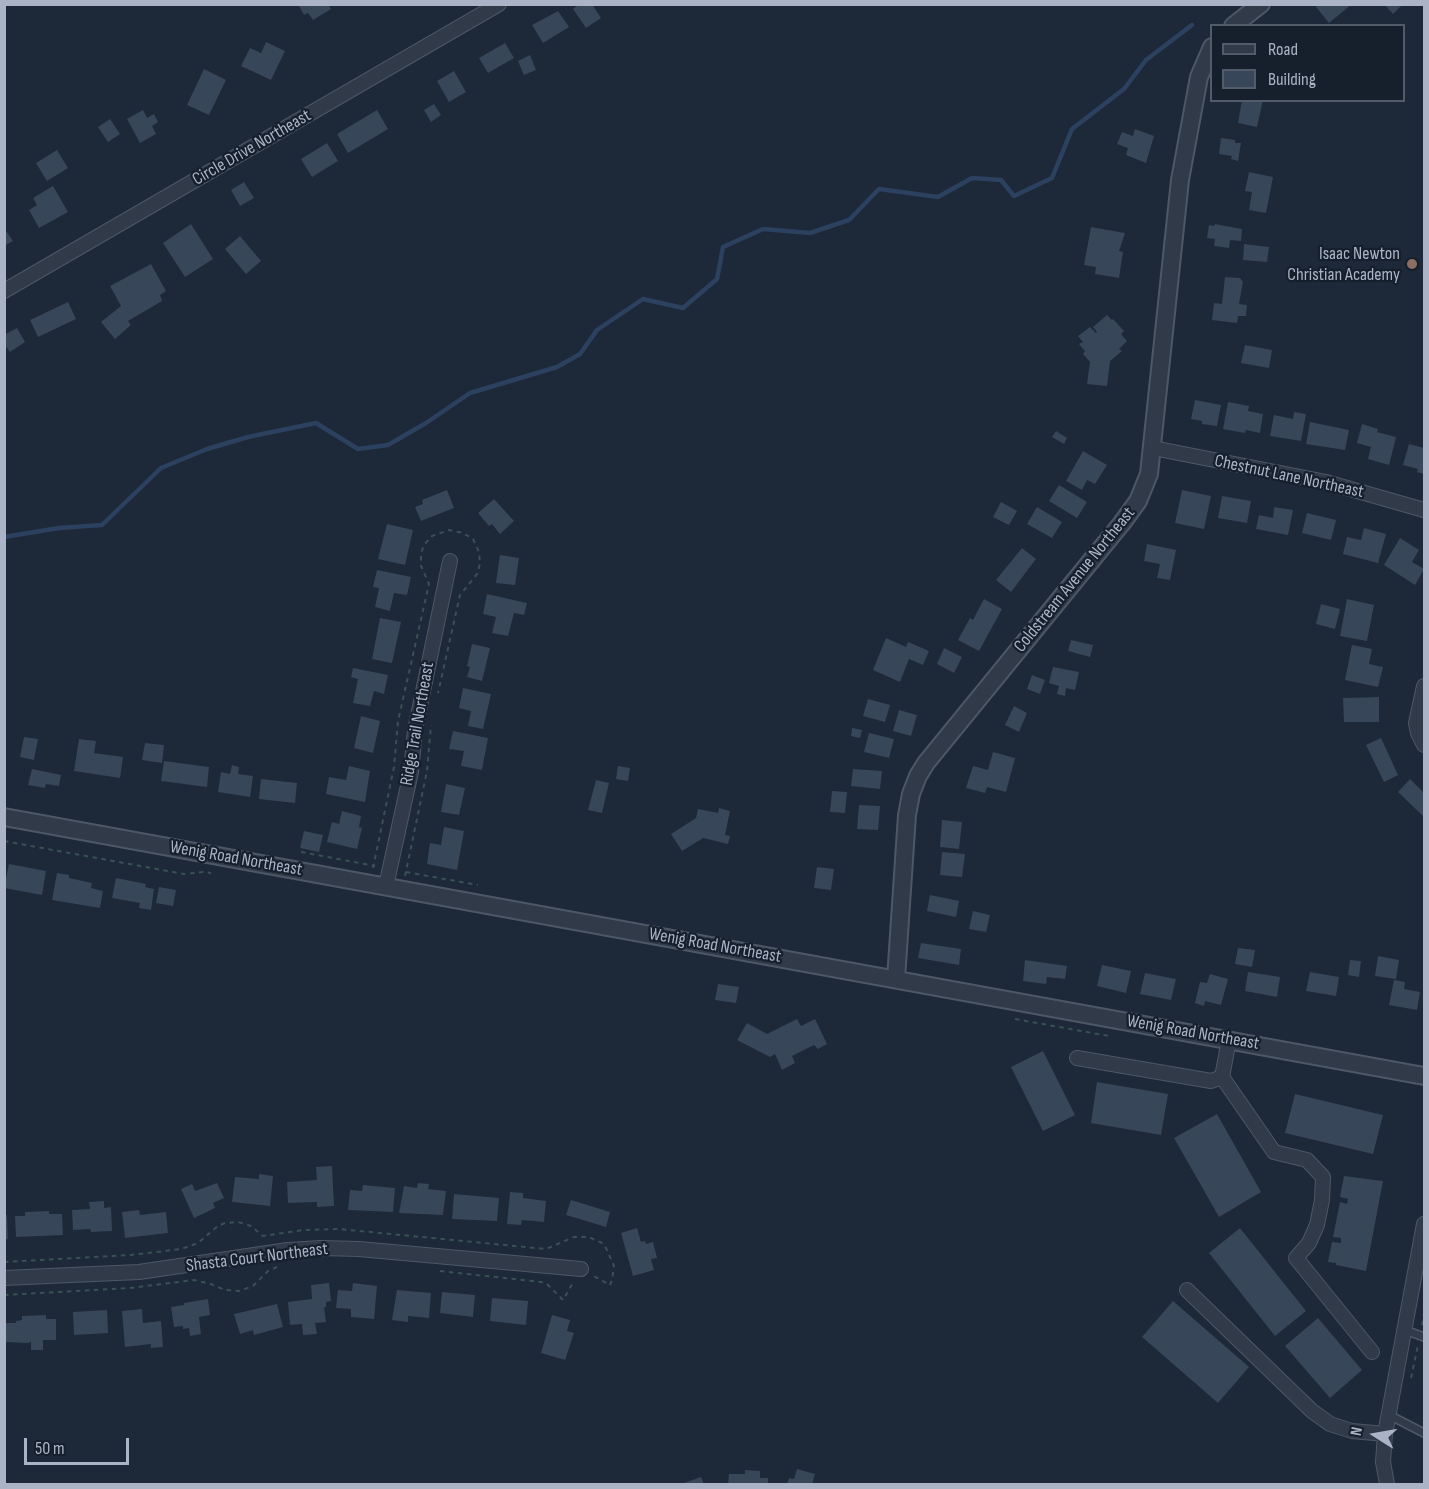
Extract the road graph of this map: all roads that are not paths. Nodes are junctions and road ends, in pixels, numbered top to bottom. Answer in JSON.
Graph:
{"nodes":[{"id":1,"x":499,"y":4,"type":"edge"},
{"id":2,"x":1262,"y":4,"type":"edge"},
{"id":3,"x":1236,"y":24,"type":"edge"},
{"id":4,"x":1210,"y":52,"type":"edge"},
{"id":5,"x":4,"y":291,"type":"edge"},
{"id":6,"x":1153,"y":448,"type":"junction"},
{"id":7,"x":1425,"y":510,"type":"edge"},
{"id":8,"x":450,"y":561,"type":"dead end"},
{"id":9,"x":1425,"y":686,"type":"edge"},
{"id":10,"x":1425,"y":745,"type":"edge"},
{"id":11,"x":4,"y":817,"type":"edge"},
{"id":12,"x":386,"y":886,"type":"junction"},
{"id":13,"x":896,"y":979,"type":"junction"},
{"id":14,"x":1229,"y":1040,"type":"junction"},
{"id":15,"x":1077,"y":1058,"type":"dead end"},
{"id":16,"x":1425,"y":1076,"type":"edge"},
{"id":17,"x":1222,"y":1077,"type":"junction"},
{"id":18,"x":1425,"y":1224,"type":"edge"},
{"id":19,"x":581,"y":1269,"type":"road end"},
{"id":20,"x":4,"y":1278,"type":"edge"},
{"id":21,"x":1187,"y":1290,"type":"dead end"},
{"id":22,"x":1405,"y":1330,"type":"junction"},
{"id":23,"x":1425,"y":1336,"type":"edge"},
{"id":24,"x":1372,"y":1352,"type":"dead end"},
{"id":25,"x":1389,"y":1415,"type":"junction"},
{"id":26,"x":1425,"y":1433,"type":"edge"},
{"id":27,"x":1385,"y":1434,"type":"junction"},
{"id":28,"x":1387,"y":1485,"type":"edge"}],
"edges":[{"from":1,"to":5,"type":"street","name":"Circle Drive Northeast"},
{"from":2,"to":3,"type":"street"},
{"from":4,"to":6,"type":"street","name":"Coldstream Avenue Northeast"},
{"from":6,"to":7,"type":"street","name":"Chestnut Lane Northeast"},
{"from":6,"to":13,"type":"street","name":"Coldstream Avenue Northeast"},
{"from":8,"to":12,"type":"street","name":"Ridge Trail Northeast"},
{"from":9,"to":10,"type":"street"},
{"from":11,"to":12,"type":"street","name":"Wenig Road Northeast"},
{"from":12,"to":13,"type":"street","name":"Wenig Road Northeast"},
{"from":13,"to":14,"type":"street","name":"Wenig Road Northeast"},
{"from":14,"to":16,"type":"street","name":"Wenig Road Northeast"},
{"from":14,"to":17,"type":"street"},
{"from":15,"to":17,"type":"street"},
{"from":17,"to":24,"type":"street"},
{"from":18,"to":22,"type":"street"},
{"from":19,"to":20,"type":"street","name":"Shasta Court Northeast"},
{"from":21,"to":27,"type":"street"},
{"from":22,"to":23,"type":"lane"},
{"from":22,"to":25,"type":"street"},
{"from":25,"to":26,"type":"lane"},
{"from":25,"to":27,"type":"street"},
{"from":27,"to":28,"type":"street"}]}
